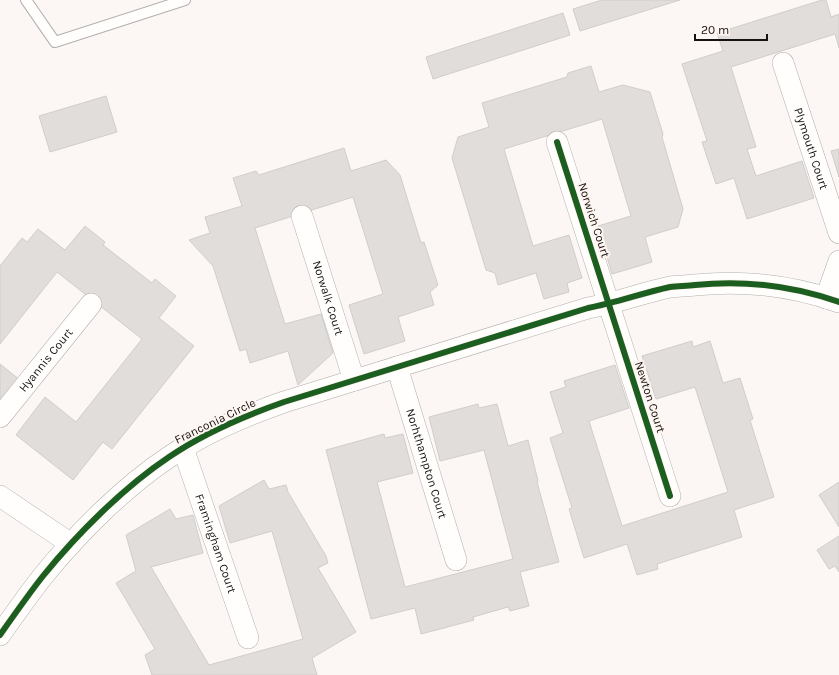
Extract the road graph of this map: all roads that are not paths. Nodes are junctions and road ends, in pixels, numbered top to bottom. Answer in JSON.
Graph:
{"nodes":[{"id":1,"x":26,"y":0,"type":"edge"},
{"id":2,"x":185,"y":0,"type":"edge"},
{"id":3,"x":783,"y":63,"type":"dead end"},
{"id":4,"x":557,"y":142,"type":"dead end"},
{"id":5,"x":302,"y":216,"type":"dead end"},
{"id":6,"x":839,"y":233,"type":"edge"},
{"id":7,"x":839,"y":261,"type":"edge"},
{"id":8,"x":832,"y":300,"type":"edge"},
{"id":9,"x":91,"y":304,"type":"dead end"},
{"id":10,"x":610,"y":304,"type":"junction"},
{"id":11,"x":396,"y":367,"type":"junction"},
{"id":12,"x":354,"y":380,"type":"junction"},
{"id":13,"x":0,"y":417,"type":"edge"},
{"id":14,"x":183,"y":448,"type":"junction"},
{"id":15,"x":0,"y":496,"type":"edge"},
{"id":16,"x":670,"y":496,"type":"dead end"},
{"id":17,"x":71,"y":544,"type":"junction"},
{"id":18,"x":456,"y":560,"type":"dead end"},
{"id":19,"x":0,"y":635,"type":"edge"},
{"id":20,"x":248,"y":638,"type":"dead end"}],
"edges":[{"from":1,"to":2,"type":"lane"},
{"from":3,"to":6,"type":"street","name":"Plymouth Court"},
{"from":4,"to":10,"type":"street","name":"Norwich Court"},
{"from":5,"to":12,"type":"street","name":"Norwalk Court"},
{"from":7,"to":8,"type":"street"},
{"from":8,"to":10,"type":"street","name":"Franconia Circle"},
{"from":9,"to":13,"type":"street","name":"Hyannis Court"},
{"from":10,"to":11,"type":"street","name":"Franconia Circle"},
{"from":10,"to":16,"type":"street","name":"Newton Court"},
{"from":11,"to":12,"type":"street","name":"Franconia Circle"},
{"from":11,"to":18,"type":"street","name":"Norhthampton Court"},
{"from":12,"to":14,"type":"street","name":"Franconia Circle"},
{"from":14,"to":17,"type":"street","name":"Franconia Circle"},
{"from":14,"to":20,"type":"street","name":"Framingham Court"},
{"from":15,"to":17,"type":"street"},
{"from":17,"to":19,"type":"street","name":"Franconia Circle"}]}
